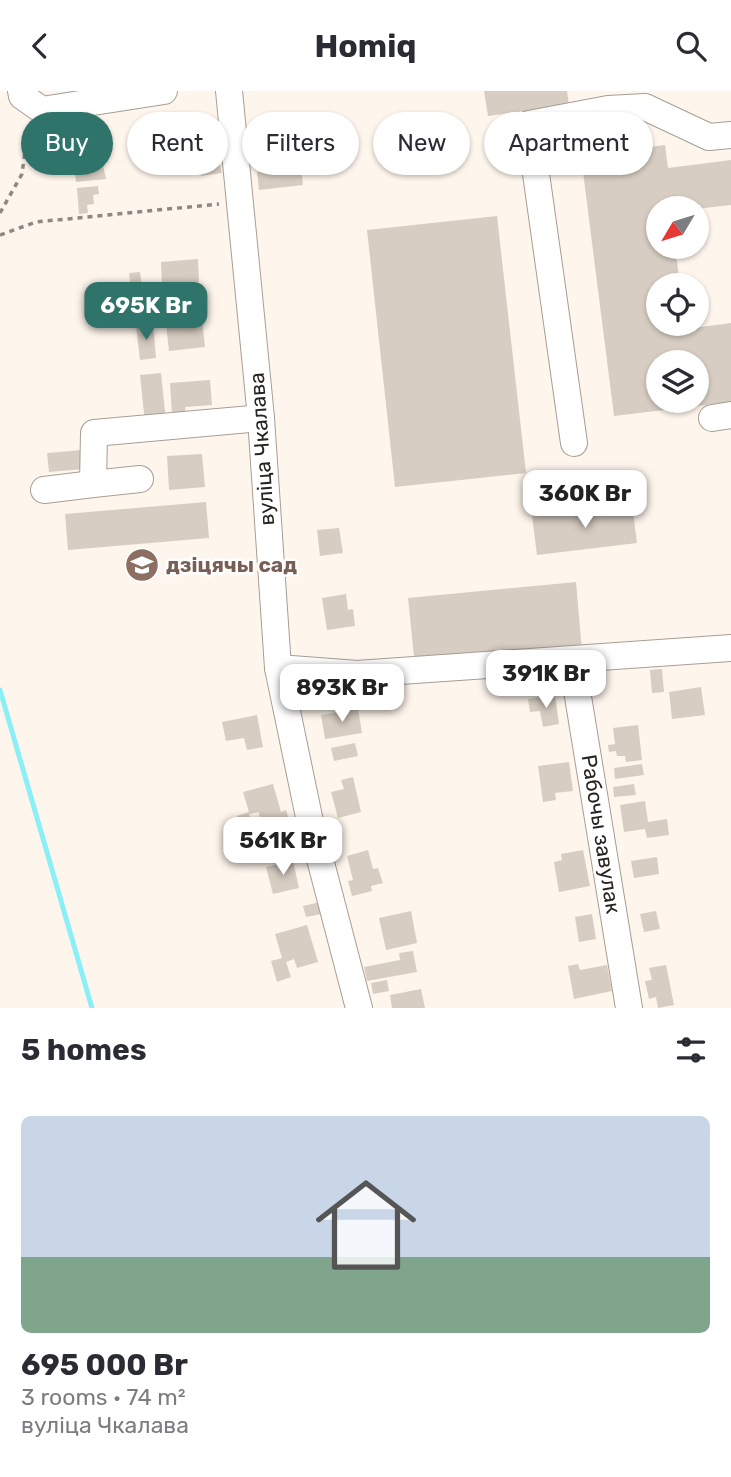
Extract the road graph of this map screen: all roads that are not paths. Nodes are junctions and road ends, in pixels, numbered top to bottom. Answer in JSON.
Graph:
{"nodes":[{"id":1,"x":21,"y":91,"type":"edge"},
{"id":2,"x":164,"y":91,"type":"edge"},
{"id":3,"x":229,"y":91,"type":"edge"},
{"id":4,"x":731,"y":135,"type":"edge"},
{"id":5,"x":261,"y":418,"type":"junction"},
{"id":6,"x":574,"y":443,"type":"dead end"},
{"id":7,"x":140,"y":479,"type":"dead end"},
{"id":8,"x":93,"y":484,"type":"junction"},
{"id":9,"x":44,"y":490,"type":"dead end"},
{"id":10,"x":731,"y":648,"type":"edge"},
{"id":11,"x":572,"y":660,"type":"junction"},
{"id":12,"x":278,"y":669,"type":"junction"},
{"id":13,"x":359,"y":1008,"type":"edge"},
{"id":14,"x":629,"y":1008,"type":"edge"}],
"edges":[{"from":1,"to":2,"type":"street"},
{"from":3,"to":5,"type":"street","name":"вуліца Чкалава"},
{"from":4,"to":6,"type":"street"},
{"from":5,"to":8,"type":"street"},
{"from":5,"to":12,"type":"street","name":"вуліца Чкалава"},
{"from":7,"to":8,"type":"street"},
{"from":8,"to":9,"type":"street"},
{"from":10,"to":11,"type":"street"},
{"from":11,"to":12,"type":"street"},
{"from":11,"to":14,"type":"street","name":"Рабочы завулак"},
{"from":12,"to":13,"type":"street","name":"вуліца Чкалава"}]}
